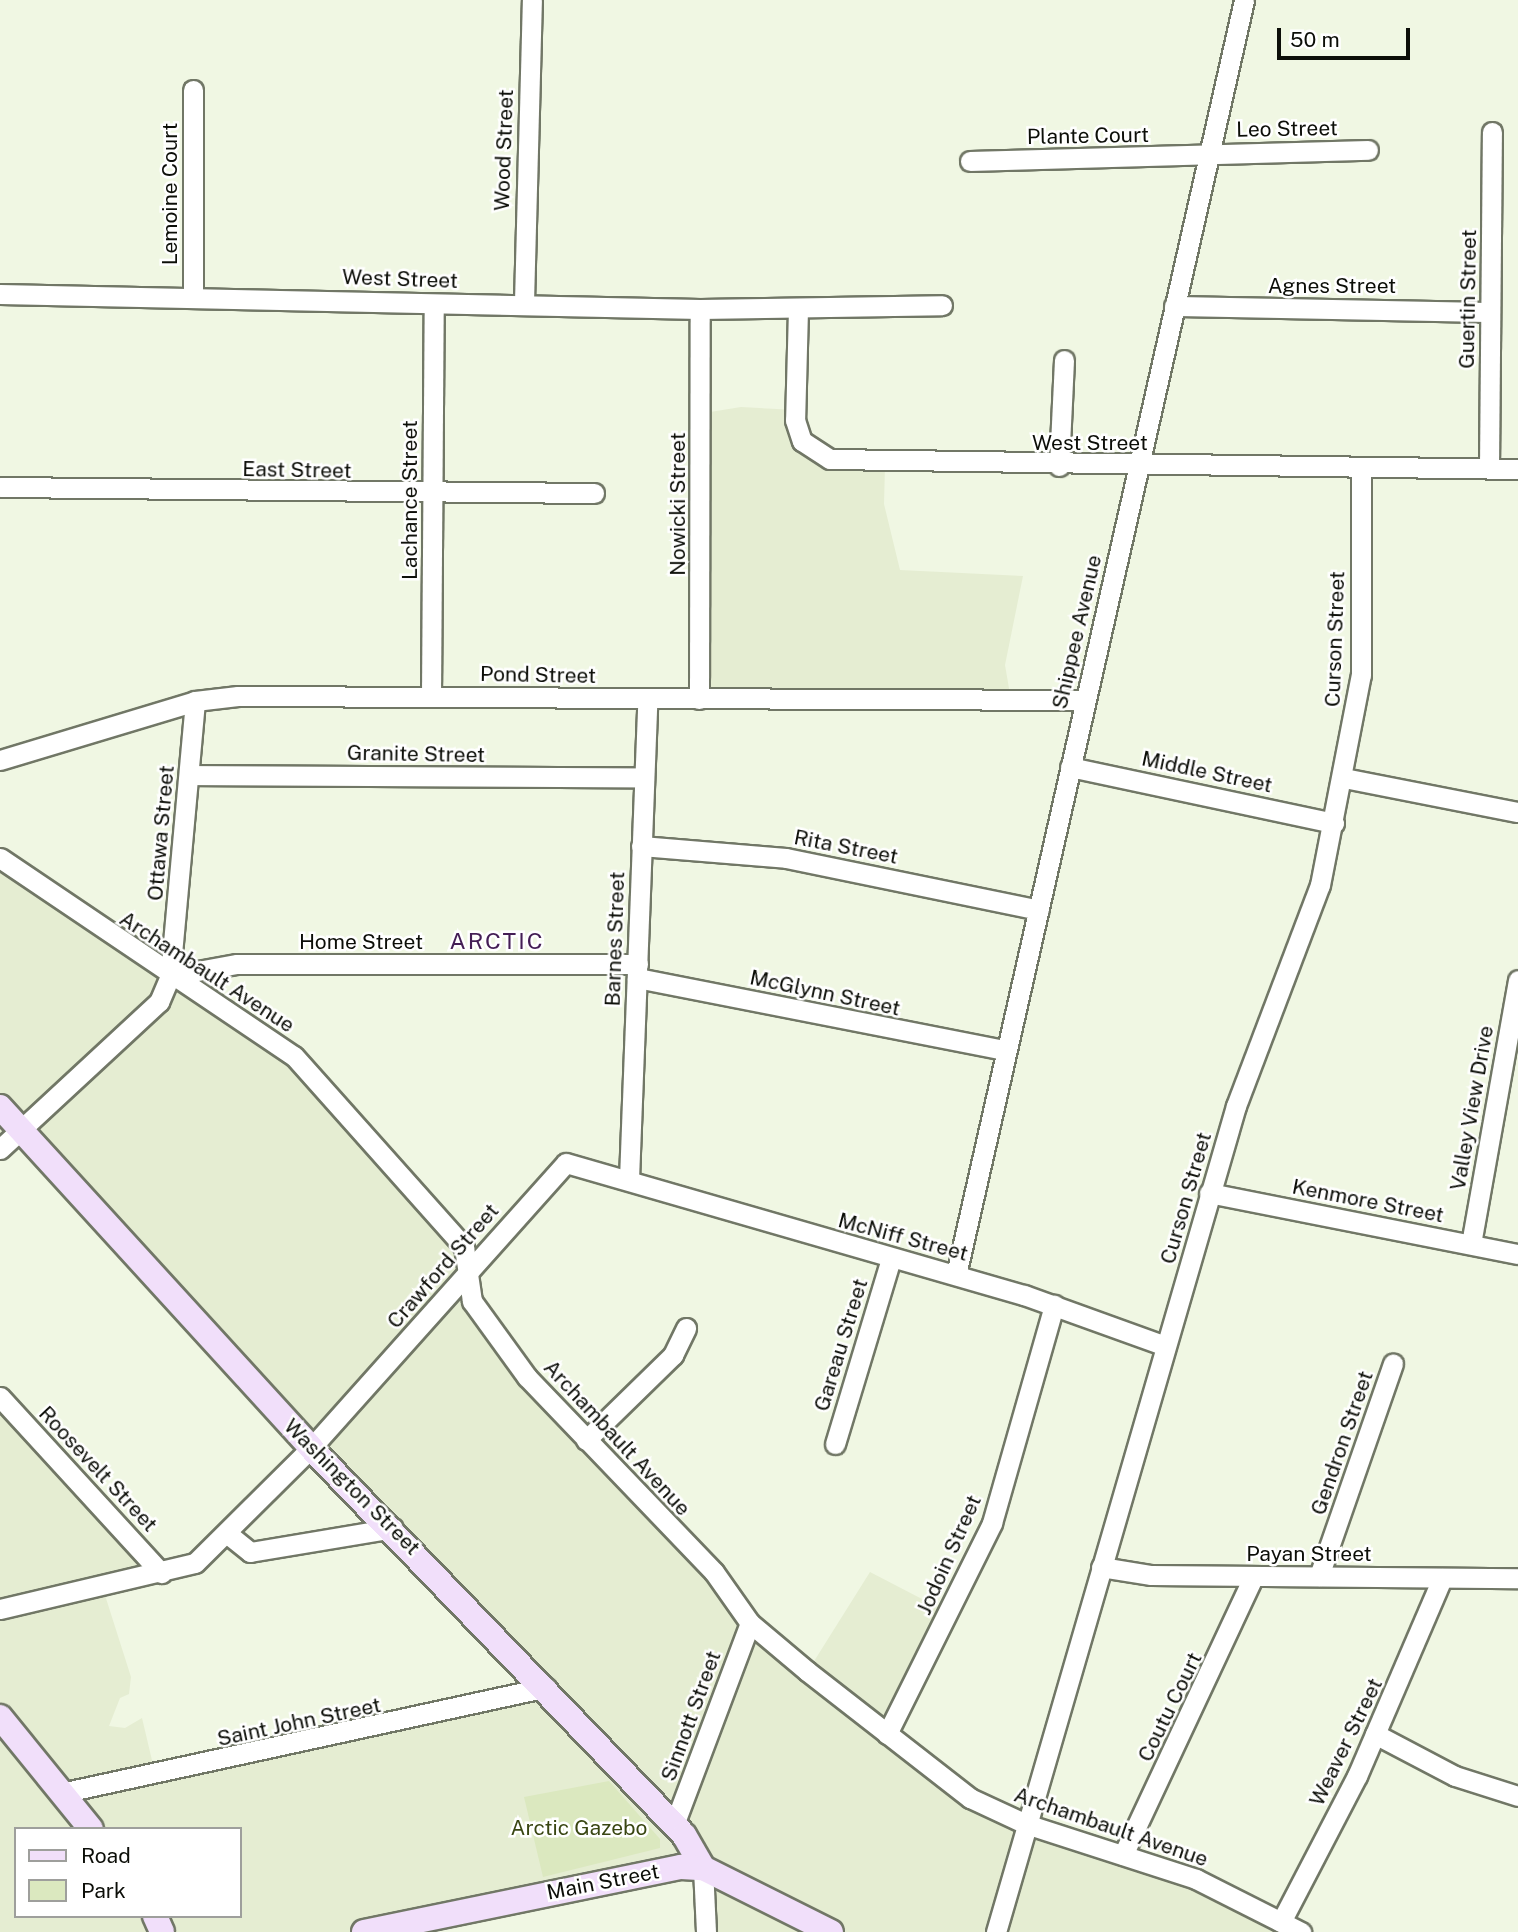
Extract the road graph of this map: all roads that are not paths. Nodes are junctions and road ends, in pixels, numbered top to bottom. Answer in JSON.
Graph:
{"nodes":[{"id":1,"x":532,"y":0,"type":"edge"},
{"id":2,"x":1244,"y":0,"type":"edge"},
{"id":3,"x":193,"y":90,"type":"dead end"},
{"id":4,"x":1492,"y":132,"type":"dead end"},
{"id":5,"x":1368,"y":150,"type":"dead end"},
{"id":6,"x":1208,"y":154,"type":"junction"},
{"id":7,"x":970,"y":161,"type":"dead end"},
{"id":8,"x":0,"y":294,"type":"edge"},
{"id":9,"x":193,"y":298,"type":"junction"},
{"id":10,"x":524,"y":302,"type":"junction"},
{"id":11,"x":434,"y":304,"type":"junction"},
{"id":12,"x":942,"y":305,"type":"dead end"},
{"id":13,"x":1174,"y":306,"type":"junction"},
{"id":14,"x":700,"y":309,"type":"junction"},
{"id":15,"x":799,"y":309,"type":"junction"},
{"id":16,"x":1490,"y":312,"type":"junction"},
{"id":17,"x":1064,"y":360,"type":"dead end"},
{"id":18,"x":1059,"y":466,"type":"junction"},
{"id":19,"x":1137,"y":466,"type":"junction"},
{"id":20,"x":1489,"y":468,"type":"junction"},
{"id":21,"x":1360,"y":469,"type":"junction"},
{"id":22,"x":1518,"y":469,"type":"edge"},
{"id":23,"x":0,"y":487,"type":"edge"},
{"id":24,"x":594,"y":493,"type":"dead end"},
{"id":25,"x":432,"y":495,"type":"junction"},
{"id":26,"x":431,"y":696,"type":"junction"},
{"id":27,"x":699,"y":699,"type":"junction"},
{"id":28,"x":647,"y":700,"type":"junction"},
{"id":29,"x":1085,"y":700,"type":"junction"},
{"id":30,"x":195,"y":701,"type":"junction"},
{"id":31,"x":0,"y":760,"type":"edge"},
{"id":32,"x":1070,"y":767,"type":"junction"},
{"id":33,"x":189,"y":775,"type":"junction"},
{"id":34,"x":643,"y":777,"type":"junction"},
{"id":35,"x":1344,"y":778,"type":"junction"},
{"id":36,"x":1518,"y":812,"type":"edge"},
{"id":37,"x":1334,"y":823,"type":"junction"},
{"id":38,"x":641,"y":846,"type":"junction"},
{"id":39,"x":0,"y":858,"type":"edge"},
{"id":40,"x":1040,"y":910,"type":"junction"},
{"id":41,"x":637,"y":971,"type":"junction"},
{"id":42,"x":170,"y":976,"type":"junction"},
{"id":43,"x":1518,"y":980,"type":"edge"},
{"id":44,"x":1513,"y":1038,"type":"edge"},
{"id":45,"x":1005,"y":1050,"type":"junction"},
{"id":46,"x":0,"y":1107,"type":"edge"},
{"id":47,"x":20,"y":1129,"type":"junction"},
{"id":48,"x":0,"y":1149,"type":"edge"},
{"id":49,"x":629,"y":1179,"type":"junction"},
{"id":50,"x":1209,"y":1193,"type":"junction"},
{"id":51,"x":1471,"y":1244,"type":"junction"},
{"id":52,"x":1518,"y":1254,"type":"edge"},
{"id":53,"x":891,"y":1259,"type":"junction"},
{"id":54,"x":956,"y":1275,"type":"junction"},
{"id":55,"x":468,"y":1276,"type":"junction"},
{"id":56,"x":1054,"y":1305,"type":"junction"},
{"id":57,"x":686,"y":1328,"type":"dead end"},
{"id":58,"x":1163,"y":1345,"type":"junction"},
{"id":59,"x":1393,"y":1363,"type":"dead end"},
{"id":60,"x":0,"y":1397,"type":"edge"},
{"id":61,"x":586,"y":1440,"type":"junction"},
{"id":62,"x":835,"y":1444,"type":"dead end"},
{"id":63,"x":311,"y":1448,"type":"junction"},
{"id":64,"x":393,"y":1528,"type":"junction"},
{"id":65,"x":229,"y":1535,"type":"junction"},
{"id":66,"x":1101,"y":1567,"type":"junction"},
{"id":67,"x":161,"y":1573,"type":"junction"},
{"id":68,"x":1319,"y":1576,"type":"junction"},
{"id":69,"x":1253,"y":1578,"type":"junction"},
{"id":70,"x":1518,"y":1578,"type":"edge"},
{"id":71,"x":1442,"y":1579,"type":"junction"},
{"id":72,"x":0,"y":1609,"type":"edge"},
{"id":73,"x":750,"y":1623,"type":"junction"},
{"id":74,"x":546,"y":1688,"type":"junction"},
{"id":75,"x":0,"y":1717,"type":"edge"},
{"id":76,"x":887,"y":1734,"type":"junction"},
{"id":77,"x":1375,"y":1734,"type":"junction"},
{"id":78,"x":61,"y":1793,"type":"junction"},
{"id":79,"x":1518,"y":1796,"type":"edge"},
{"id":80,"x":1026,"y":1824,"type":"junction"},
{"id":81,"x":674,"y":1825,"type":"junction"},
{"id":82,"x":89,"y":1827,"type":"edge"},
{"id":83,"x":1123,"y":1855,"type":"junction"},
{"id":84,"x":703,"y":1868,"type":"junction"},
{"id":85,"x":1281,"y":1922,"type":"junction"},
{"id":86,"x":364,"y":1932,"type":"edge"},
{"id":87,"x":706,"y":1932,"type":"edge"},
{"id":88,"x":831,"y":1932,"type":"edge"},
{"id":89,"x":996,"y":1932,"type":"edge"},
{"id":90,"x":1301,"y":1932,"type":"edge"}],
"edges":[{"from":1,"to":10,"type":"street","name":"Wood Street"},
{"from":2,"to":6,"type":"street","name":"Shippee Avenue"},
{"from":3,"to":9,"type":"street","name":"Lemoine Court"},
{"from":4,"to":16,"type":"street","name":"Guertin Street"},
{"from":5,"to":6,"type":"street","name":"Leo Street"},
{"from":6,"to":7,"type":"street","name":"Plante Court"},
{"from":6,"to":13,"type":"street","name":"Shippee Avenue"},
{"from":8,"to":9,"type":"street","name":"West Street"},
{"from":9,"to":11,"type":"street","name":"West Street"},
{"from":10,"to":11,"type":"street","name":"West Street"},
{"from":10,"to":14,"type":"street","name":"West Street"},
{"from":11,"to":25,"type":"street","name":"Lachance Street"},
{"from":12,"to":15,"type":"street","name":"West Street"},
{"from":13,"to":16,"type":"street","name":"Agnes Street"},
{"from":13,"to":19,"type":"street","name":"Shippee Avenue"},
{"from":14,"to":15,"type":"street","name":"West Street"},
{"from":14,"to":27,"type":"street","name":"Nowicki Street"},
{"from":15,"to":18,"type":"street","name":"West Street"},
{"from":16,"to":20,"type":"street","name":"Guertin Street"},
{"from":17,"to":18,"type":"street"},
{"from":18,"to":19,"type":"street","name":"West Street"},
{"from":19,"to":21,"type":"street","name":"West Street"},
{"from":19,"to":29,"type":"street","name":"Shippee Avenue"},
{"from":20,"to":21,"type":"street","name":"West Street"},
{"from":20,"to":22,"type":"street","name":"West Street"},
{"from":21,"to":35,"type":"street","name":"Curson Street"},
{"from":23,"to":25,"type":"street","name":"East Street"},
{"from":24,"to":25,"type":"street","name":"East Street"},
{"from":25,"to":26,"type":"street","name":"Lachance Street"},
{"from":26,"to":28,"type":"street","name":"Pond Street"},
{"from":26,"to":30,"type":"street","name":"Pond Street"},
{"from":27,"to":28,"type":"street","name":"Pond Street"},
{"from":27,"to":29,"type":"street","name":"Pond Street"},
{"from":28,"to":34,"type":"street","name":"Barnes Street"},
{"from":29,"to":32,"type":"street","name":"Shippee Avenue"},
{"from":30,"to":31,"type":"street","name":"Pond Street"},
{"from":30,"to":33,"type":"street","name":"Ottawa Street"},
{"from":32,"to":37,"type":"street","name":"Middle Street"},
{"from":32,"to":40,"type":"street","name":"Shippee Avenue"},
{"from":33,"to":34,"type":"street","name":"Granite Street"},
{"from":33,"to":42,"type":"street","name":"Ottawa Street"},
{"from":34,"to":38,"type":"street","name":"Barnes Street"},
{"from":35,"to":36,"type":"street"},
{"from":35,"to":37,"type":"street","name":"Curson Street"},
{"from":37,"to":50,"type":"street","name":"Curson Street"},
{"from":38,"to":40,"type":"street","name":"Rita Street"},
{"from":38,"to":41,"type":"street","name":"Barnes Street"},
{"from":39,"to":42,"type":"street","name":"Archambault Avenue"},
{"from":40,"to":45,"type":"street","name":"Shippee Avenue"},
{"from":41,"to":42,"type":"street","name":"Home Street"},
{"from":41,"to":45,"type":"street","name":"McGlynn Street"},
{"from":41,"to":49,"type":"street","name":"Barnes Street"},
{"from":42,"to":47,"type":"street","name":"Ottawa Street"},
{"from":42,"to":55,"type":"street","name":"Archambault Avenue"},
{"from":43,"to":44,"type":"street","name":"Valley View Drive"},
{"from":44,"to":51,"type":"street","name":"Valley View Drive"},
{"from":45,"to":54,"type":"street","name":"Shippee Avenue"},
{"from":46,"to":47,"type":"main road","name":"Washington Street"},
{"from":47,"to":48,"type":"street","name":"Ottawa Street"},
{"from":47,"to":63,"type":"main road","name":"Washington Street"},
{"from":49,"to":53,"type":"street","name":"McNiff Street"},
{"from":49,"to":55,"type":"street","name":"Crawford Street"},
{"from":50,"to":51,"type":"street","name":"Kenmore Street"},
{"from":50,"to":58,"type":"street","name":"Curson Street"},
{"from":51,"to":52,"type":"street","name":"Kenmore Street"},
{"from":53,"to":54,"type":"street","name":"McNiff Street"},
{"from":53,"to":62,"type":"street","name":"Gareau Street"},
{"from":54,"to":56,"type":"street","name":"McNiff Street"},
{"from":55,"to":61,"type":"street","name":"Archambault Avenue"},
{"from":55,"to":63,"type":"street","name":"Crawford Street"},
{"from":56,"to":58,"type":"street","name":"McNiff Street"},
{"from":56,"to":76,"type":"street","name":"Jodoin Street"},
{"from":57,"to":61,"type":"street"},
{"from":58,"to":66,"type":"street","name":"Curson Street"},
{"from":59,"to":68,"type":"street","name":"Gendron Street"},
{"from":60,"to":67,"type":"street","name":"Roosevelt Street"},
{"from":61,"to":73,"type":"street","name":"Archambault Avenue"},
{"from":63,"to":64,"type":"main road","name":"Washington Street"},
{"from":63,"to":65,"type":"street","name":"Crawford Street"},
{"from":64,"to":65,"type":"street"},
{"from":64,"to":74,"type":"main road","name":"Washington Street"},
{"from":65,"to":67,"type":"street","name":"Crawford Street"},
{"from":66,"to":69,"type":"street","name":"Payan Street"},
{"from":66,"to":80,"type":"street","name":"Curson Street"},
{"from":67,"to":72,"type":"street","name":"Crawford Street"},
{"from":68,"to":69,"type":"street","name":"Payan Street"},
{"from":68,"to":71,"type":"street","name":"Payan Street"},
{"from":69,"to":83,"type":"street","name":"Coutu Court"},
{"from":70,"to":71,"type":"street","name":"Payan Street"},
{"from":71,"to":77,"type":"street","name":"Weaver Street"},
{"from":73,"to":76,"type":"street","name":"Archambault Avenue"},
{"from":73,"to":81,"type":"street","name":"Sinnott Street"},
{"from":74,"to":78,"type":"street","name":"Saint John Street"},
{"from":74,"to":81,"type":"main road","name":"Washington Street"},
{"from":75,"to":78,"type":"main road"},
{"from":76,"to":80,"type":"street","name":"Archambault Avenue"},
{"from":77,"to":79,"type":"street"},
{"from":77,"to":85,"type":"street","name":"Weaver Street"},
{"from":78,"to":82,"type":"main road"},
{"from":80,"to":83,"type":"street","name":"Archambault Avenue"},
{"from":80,"to":89,"type":"street","name":"Curson Street"},
{"from":81,"to":84,"type":"main road","name":"Washington Street"},
{"from":83,"to":85,"type":"street","name":"Archambault Avenue"},
{"from":84,"to":86,"type":"main road","name":"Main Street"},
{"from":84,"to":87,"type":"street"},
{"from":84,"to":88,"type":"main road","name":"Main Street"},
{"from":85,"to":90,"type":"street","name":"Archambault Avenue"}]}
